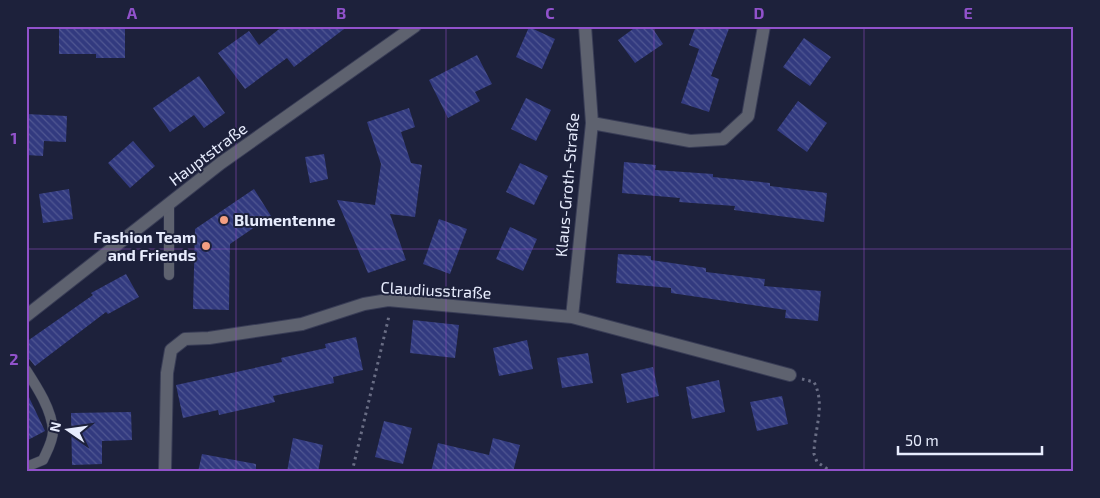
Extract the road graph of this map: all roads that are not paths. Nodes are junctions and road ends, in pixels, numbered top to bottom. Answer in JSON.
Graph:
{"nodes":[{"id":1,"x":416,"y":26,"type":"edge"},
{"id":2,"x":585,"y":26,"type":"edge"},
{"id":3,"x":764,"y":26,"type":"edge"},
{"id":4,"x":592,"y":123,"type":"junction"},
{"id":5,"x":169,"y":204,"type":"junction"},
{"id":6,"x":169,"y":275,"type":"dead end"},
{"id":7,"x":26,"y":316,"type":"edge"},
{"id":8,"x":572,"y":317,"type":"junction"},
{"id":9,"x":26,"y":370,"type":"edge"},
{"id":10,"x":790,"y":375,"type":"road end"},
{"id":11,"x":26,"y":467,"type":"edge"},
{"id":12,"x":165,"y":470,"type":"dead end"}],
"edges":[{"from":1,"to":5,"type":"street","name":"Hauptstraße"},
{"from":2,"to":4,"type":"street","name":"Klaus-Groth-Straße"},
{"from":3,"to":4,"type":"street"},
{"from":4,"to":8,"type":"street","name":"Klaus-Groth-Straße"},
{"from":5,"to":6,"type":"lane"},
{"from":5,"to":7,"type":"street","name":"Hauptstraße"},
{"from":8,"to":10,"type":"street","name":"Claudiusstraße"},
{"from":8,"to":12,"type":"street","name":"Claudiusstraße"},
{"from":9,"to":11,"type":"lane"}]}
